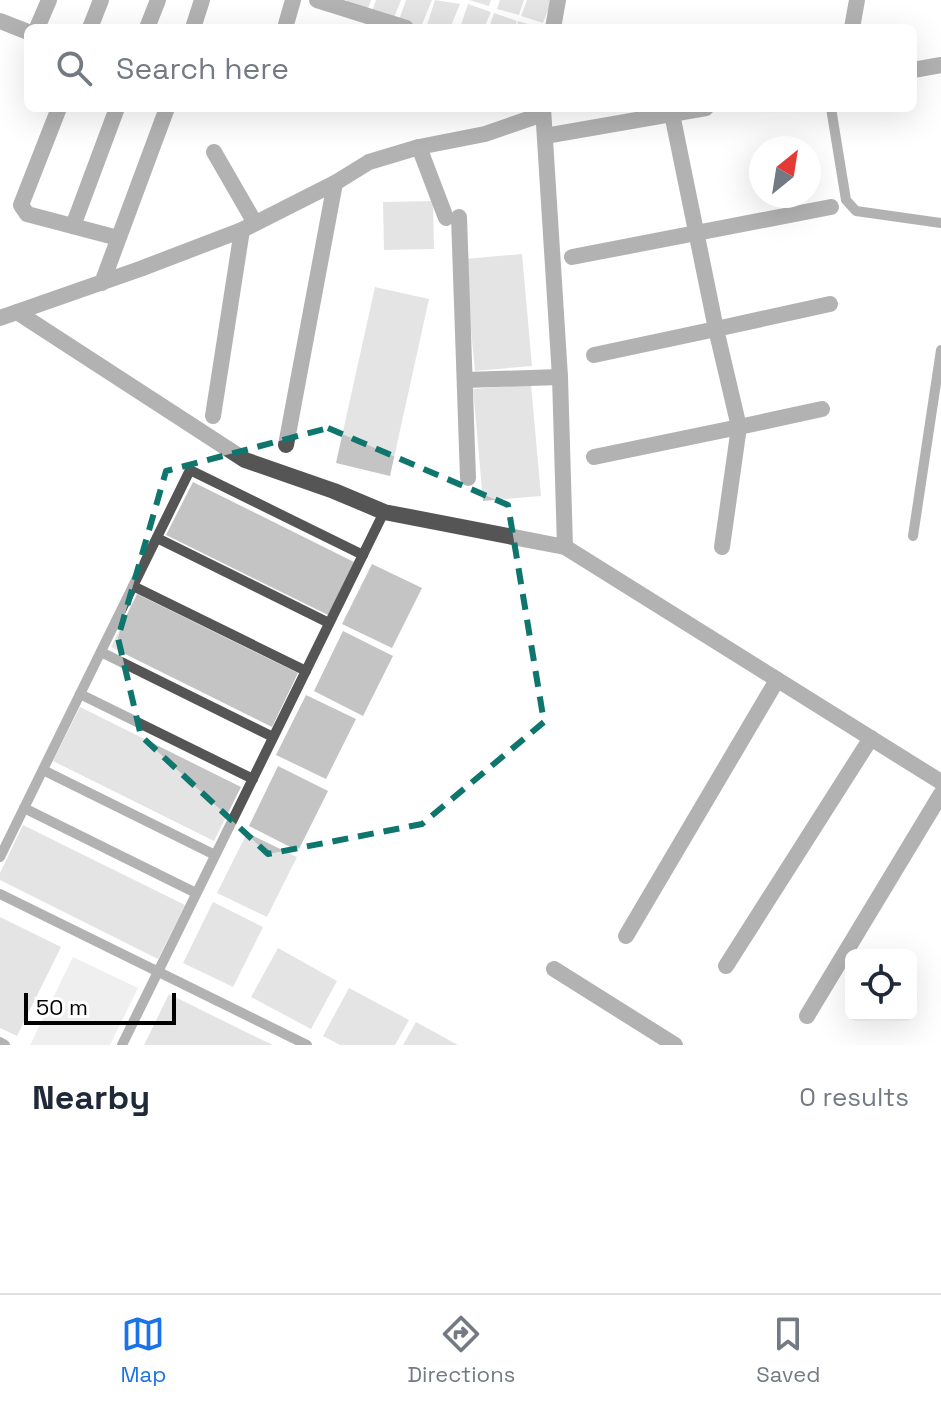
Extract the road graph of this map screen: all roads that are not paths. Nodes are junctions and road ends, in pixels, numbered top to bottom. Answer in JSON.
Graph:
{"nodes":[{"id":1,"x":49,"y":0,"type":"edge"},
{"id":2,"x":101,"y":0,"type":"edge"},
{"id":3,"x":158,"y":0,"type":"edge"},
{"id":4,"x":202,"y":0,"type":"edge"},
{"id":5,"x":293,"y":0,"type":"edge"},
{"id":6,"x":317,"y":0,"type":"edge"},
{"id":7,"x":558,"y":0,"type":"edge"},
{"id":8,"x":857,"y":0,"type":"edge"},
{"id":9,"x":0,"y":21,"type":"edge"},
{"id":10,"x":39,"y":24,"type":"edge"},
{"id":11,"x":92,"y":24,"type":"edge"},
{"id":12,"x":149,"y":24,"type":"edge"},
{"id":13,"x":194,"y":24,"type":"edge"},
{"id":14,"x":286,"y":24,"type":"edge"},
{"id":15,"x":393,"y":24,"type":"edge"},
{"id":16,"x":554,"y":24,"type":"edge"},
{"id":17,"x":853,"y":24,"type":"edge"},
{"id":18,"x":24,"y":30,"type":"edge"},
{"id":19,"x":941,"y":65,"type":"edge"},
{"id":20,"x":917,"y":69,"type":"edge"},
{"id":21,"x":57,"y":112,"type":"edge"},
{"id":22,"x":116,"y":112,"type":"edge"},
{"id":23,"x":165,"y":112,"type":"edge"},
{"id":24,"x":540,"y":112,"type":"edge"},
{"id":25,"x":543,"y":112,"type":"edge"},
{"id":26,"x":683,"y":112,"type":"edge"},
{"id":27,"x":832,"y":112,"type":"edge"},
{"id":28,"x":672,"y":114,"type":"junction"},
{"id":29,"x":545,"y":136,"type":"junction"},
{"id":30,"x":419,"y":147,"type":"junction"},
{"id":31,"x":214,"y":152,"type":"dead end"},
{"id":32,"x":335,"y":183,"type":"junction"},
{"id":33,"x":831,"y":207,"type":"dead end"},
{"id":34,"x":941,"y":223,"type":"edge"},
{"id":35,"x":73,"y":226,"type":"junction"},
{"id":36,"x":248,"y":226,"type":"junction"},
{"id":37,"x":696,"y":232,"type":"junction"},
{"id":38,"x":118,"y":238,"type":"junction"},
{"id":39,"x":572,"y":257,"type":"dead end"},
{"id":40,"x":102,"y":283,"type":"junction"},
{"id":41,"x":830,"y":304,"type":"dead end"},
{"id":42,"x":17,"y":312,"type":"junction"},
{"id":43,"x":0,"y":318,"type":"edge"},
{"id":44,"x":716,"y":329,"type":"junction"},
{"id":45,"x":941,"y":350,"type":"edge"},
{"id":46,"x":594,"y":355,"type":"dead end"},
{"id":47,"x":560,"y":377,"type":"junction"},
{"id":48,"x":465,"y":380,"type":"junction"},
{"id":49,"x":822,"y":409,"type":"dead end"},
{"id":50,"x":213,"y":416,"type":"dead end"},
{"id":51,"x":739,"y":427,"type":"junction"},
{"id":52,"x":286,"y":445,"type":"dead end"},
{"id":53,"x":594,"y":457,"type":"dead end"},
{"id":54,"x":468,"y":478,"type":"dead end"},
{"id":55,"x":384,"y":512,"type":"junction"},
{"id":56,"x":913,"y":536,"type":"dead end"},
{"id":57,"x":157,"y":538,"type":"junction"},
{"id":58,"x":565,"y":547,"type":"junction"},
{"id":59,"x":722,"y":547,"type":"dead end"},
{"id":60,"x":363,"y":555,"type":"junction"},
{"id":61,"x":133,"y":586,"type":"junction"},
{"id":62,"x":329,"y":623,"type":"junction"},
{"id":63,"x":101,"y":652,"type":"junction"},
{"id":64,"x":306,"y":671,"type":"junction"},
{"id":65,"x":777,"y":680,"type":"junction"},
{"id":66,"x":80,"y":694,"type":"junction"},
{"id":67,"x":273,"y":737,"type":"junction"},
{"id":68,"x":871,"y":738,"type":"junction"},
{"id":69,"x":43,"y":770,"type":"junction"},
{"id":70,"x":253,"y":779,"type":"junction"},
{"id":71,"x":941,"y":782,"type":"edge"},
{"id":72,"x":941,"y":794,"type":"edge"},
{"id":73,"x":24,"y":808,"type":"junction"},
{"id":74,"x":215,"y":855,"type":"junction"},
{"id":75,"x":0,"y":857,"type":"edge"},
{"id":76,"x":196,"y":893,"type":"junction"},
{"id":77,"x":0,"y":894,"type":"edge"},
{"id":78,"x":626,"y":936,"type":"dead end"},
{"id":79,"x":726,"y":966,"type":"dead end"},
{"id":80,"x":554,"y":969,"type":"dead end"},
{"id":81,"x":158,"y":971,"type":"junction"},
{"id":82,"x":807,"y":1016,"type":"dead end"},
{"id":83,"x":122,"y":1045,"type":"edge"},
{"id":84,"x":307,"y":1045,"type":"edge"},
{"id":85,"x":675,"y":1045,"type":"edge"}],
"edges":[{"from":1,"to":10,"type":"street"},
{"from":2,"to":11,"type":"street"},
{"from":3,"to":12,"type":"street"},
{"from":4,"to":13,"type":"street"},
{"from":5,"to":14,"type":"street"},
{"from":6,"to":15,"type":"street"},
{"from":7,"to":16,"type":"street"},
{"from":8,"to":17,"type":"street"},
{"from":9,"to":18,"type":"street"},
{"from":19,"to":20,"type":"street"},
{"from":21,"to":35,"type":"street"},
{"from":22,"to":35,"type":"street"},
{"from":23,"to":38,"type":"street"},
{"from":24,"to":30,"type":"street"},
{"from":25,"to":29,"type":"street"},
{"from":26,"to":28,"type":"street"},
{"from":27,"to":34,"type":"lane"},
{"from":28,"to":29,"type":"street"},
{"from":28,"to":37,"type":"street"},
{"from":29,"to":47,"type":"street"},
{"from":30,"to":32,"type":"street"},
{"from":30,"to":48,"type":"street"},
{"from":31,"to":36,"type":"street"},
{"from":32,"to":36,"type":"street"},
{"from":32,"to":52,"type":"street"},
{"from":33,"to":37,"type":"street"},
{"from":35,"to":38,"type":"street"},
{"from":36,"to":40,"type":"street"},
{"from":36,"to":50,"type":"street"},
{"from":37,"to":39,"type":"street"},
{"from":37,"to":44,"type":"street"},
{"from":38,"to":40,"type":"street"},
{"from":40,"to":42,"type":"street"},
{"from":41,"to":44,"type":"street"},
{"from":42,"to":43,"type":"street"},
{"from":42,"to":55,"type":"street"},
{"from":44,"to":46,"type":"street"},
{"from":44,"to":51,"type":"street"},
{"from":45,"to":56,"type":"lane"},
{"from":47,"to":48,"type":"street"},
{"from":47,"to":58,"type":"street"},
{"from":48,"to":54,"type":"street"},
{"from":49,"to":51,"type":"street"},
{"from":51,"to":53,"type":"street"},
{"from":51,"to":59,"type":"street"},
{"from":55,"to":58,"type":"street"},
{"from":55,"to":60,"type":"lane"},
{"from":57,"to":60,"type":"lane"},
{"from":57,"to":61,"type":"lane"},
{"from":57,"to":62,"type":"lane"},
{"from":58,"to":65,"type":"street"},
{"from":60,"to":62,"type":"lane"},
{"from":61,"to":63,"type":"lane"},
{"from":61,"to":64,"type":"lane"},
{"from":62,"to":64,"type":"lane"},
{"from":63,"to":66,"type":"lane"},
{"from":63,"to":67,"type":"lane"},
{"from":64,"to":67,"type":"lane"},
{"from":65,"to":68,"type":"street"},
{"from":65,"to":78,"type":"street"},
{"from":66,"to":69,"type":"lane"},
{"from":66,"to":70,"type":"lane"},
{"from":67,"to":70,"type":"lane"},
{"from":68,"to":71,"type":"street"},
{"from":68,"to":79,"type":"street"},
{"from":69,"to":73,"type":"lane"},
{"from":69,"to":74,"type":"lane"},
{"from":70,"to":74,"type":"lane"},
{"from":72,"to":82,"type":"street"},
{"from":73,"to":75,"type":"lane"},
{"from":73,"to":76,"type":"lane"},
{"from":74,"to":76,"type":"lane"},
{"from":76,"to":81,"type":"lane"},
{"from":77,"to":81,"type":"lane"},
{"from":80,"to":85,"type":"street"},
{"from":81,"to":83,"type":"lane"},
{"from":81,"to":84,"type":"lane"}]}
